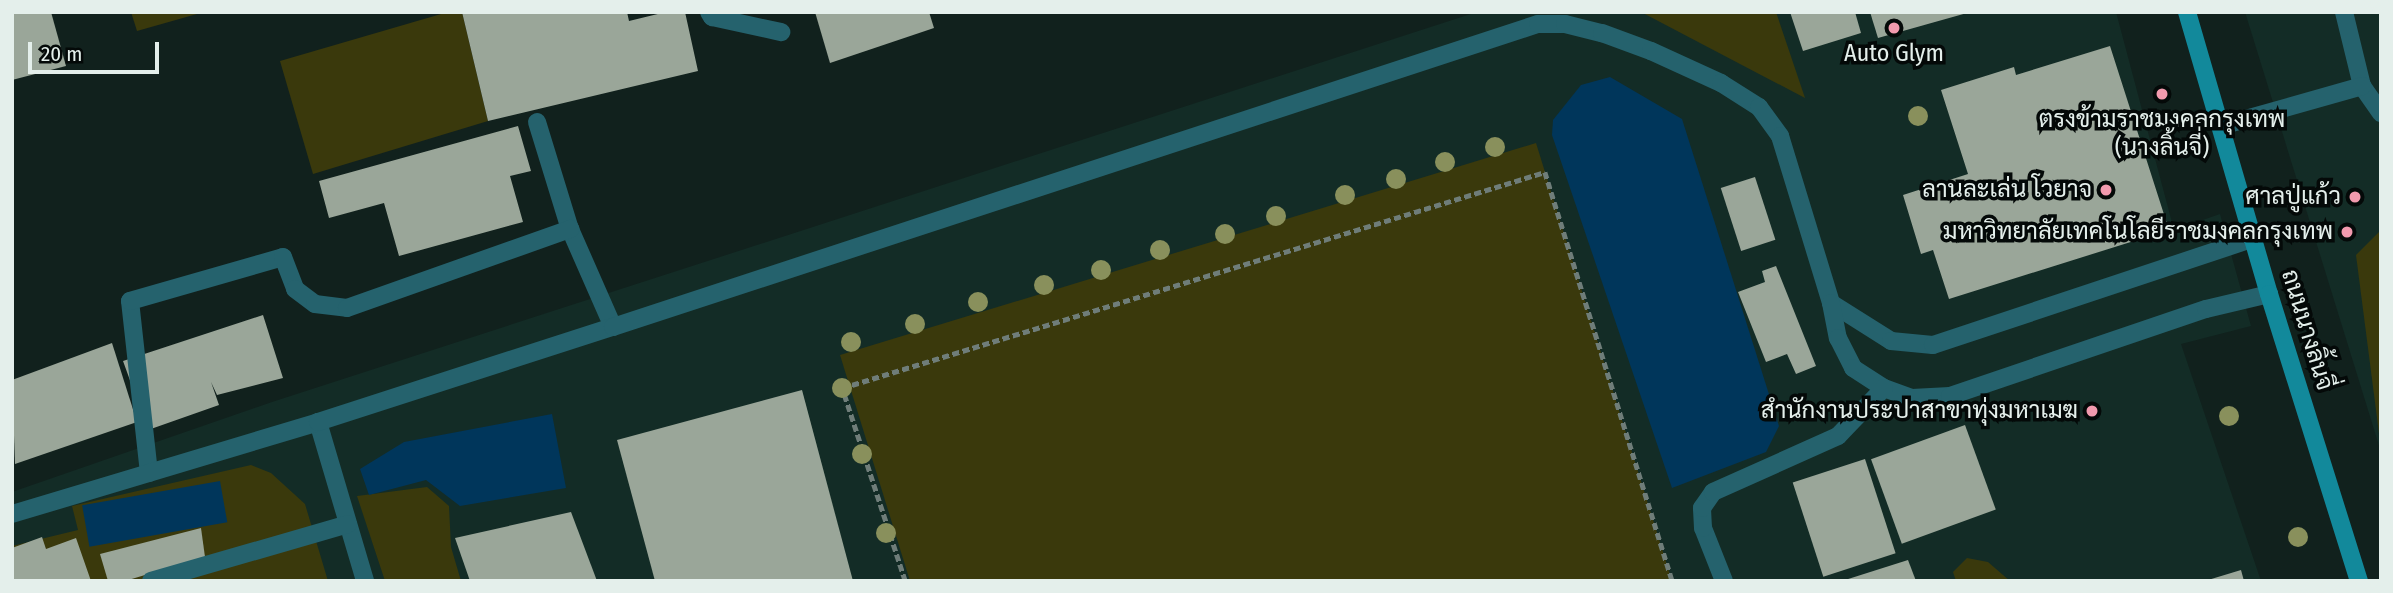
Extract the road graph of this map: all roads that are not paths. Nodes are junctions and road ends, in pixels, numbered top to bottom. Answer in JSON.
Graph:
{"nodes":[{"id":1,"x":709,"y":12,"type":"edge"},
{"id":2,"x":2187,"y":12,"type":"edge"},
{"id":3,"x":2344,"y":12,"type":"edge"},
{"id":4,"x":781,"y":32,"type":"dead end"},
{"id":5,"x":2362,"y":86,"type":"junction"},
{"id":6,"x":2381,"y":113,"type":"edge"},
{"id":7,"x":537,"y":122,"type":"dead end"},
{"id":8,"x":2221,"y":126,"type":"junction"},
{"id":9,"x":570,"y":229,"type":"junction"},
{"id":10,"x":2254,"y":238,"type":"junction"},
{"id":11,"x":2269,"y":294,"type":"junction"},
{"id":12,"x":1831,"y":303,"type":"junction"},
{"id":13,"x":613,"y":327,"type":"junction"},
{"id":14,"x":1884,"y":388,"type":"junction"},
{"id":15,"x":318,"y":422,"type":"junction"},
{"id":16,"x":149,"y":473,"type":"junction"},
{"id":17,"x":12,"y":514,"type":"edge"},
{"id":18,"x":348,"y":524,"type":"junction"},
{"id":19,"x":151,"y":581,"type":"edge"},
{"id":20,"x":365,"y":581,"type":"edge"},
{"id":21,"x":1724,"y":581,"type":"edge"},
{"id":22,"x":2359,"y":581,"type":"edge"}],
"edges":[{"from":1,"to":4,"type":"lane"},
{"from":2,"to":8,"type":"main road","name":"ถนนนางลิ้นจี่"},
{"from":3,"to":5,"type":"lane"},
{"from":5,"to":6,"type":"lane"},
{"from":5,"to":8,"type":"lane"},
{"from":7,"to":9,"type":"lane"},
{"from":8,"to":10,"type":"main road","name":"ถนนนางลิ้นจี่"},
{"from":9,"to":13,"type":"lane"},
{"from":9,"to":16,"type":"lane"},
{"from":10,"to":11,"type":"main road","name":"ถนนนางลิ้นจี่"},
{"from":10,"to":12,"type":"lane"},
{"from":11,"to":14,"type":"lane"},
{"from":11,"to":22,"type":"main road","name":"ถนนนางลิ้นจี่"},
{"from":12,"to":13,"type":"lane"},
{"from":12,"to":14,"type":"lane"},
{"from":13,"to":15,"type":"lane"},
{"from":14,"to":21,"type":"lane"},
{"from":15,"to":16,"type":"lane"},
{"from":15,"to":18,"type":"lane"},
{"from":16,"to":17,"type":"lane"},
{"from":18,"to":19,"type":"lane"},
{"from":18,"to":20,"type":"lane"}]}
